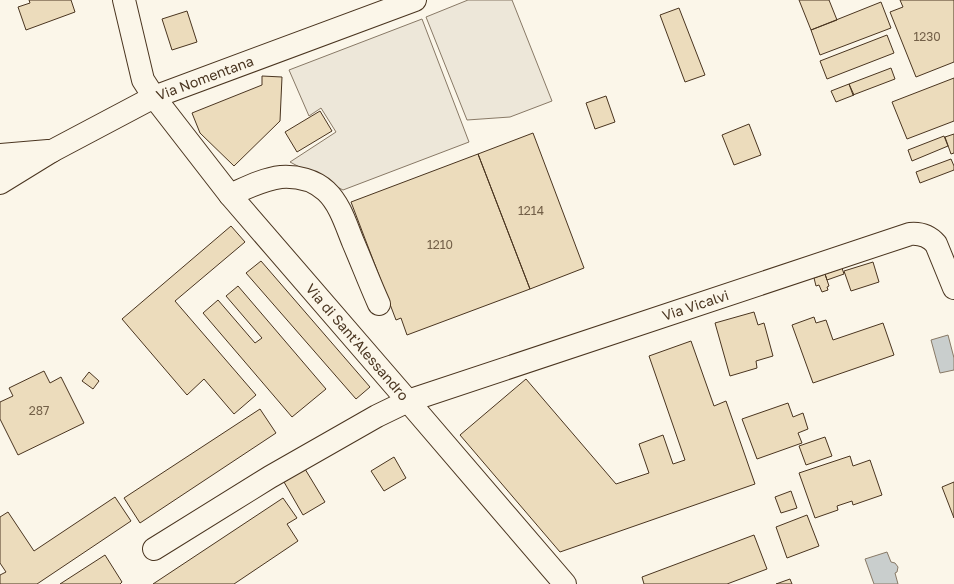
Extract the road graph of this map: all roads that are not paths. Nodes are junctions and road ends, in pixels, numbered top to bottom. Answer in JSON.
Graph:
{"nodes":[{"id":1,"x":124,"y":0,"type":"edge"},
{"id":2,"x":415,"y":0,"type":"edge"},
{"id":3,"x":154,"y":97,"type":"junction"},
{"id":4,"x":52,"y":151,"type":"junction"},
{"id":5,"x":0,"y":155,"type":"edge"},
{"id":6,"x":0,"y":167,"type":"edge"},
{"id":7,"x":0,"y":183,"type":"edge"},
{"id":8,"x":230,"y":195,"type":"junction"},
{"id":9,"x":954,"y":288,"type":"edge"},
{"id":10,"x":379,"y":304,"type":"dead end"},
{"id":11,"x":408,"y":401,"type":"junction"},
{"id":12,"x":154,"y":549,"type":"dead end"},
{"id":13,"x":565,"y":584,"type":"edge"}],
"edges":[{"from":1,"to":3,"type":"main road","name":"Via di Sant'Alessandro"},
{"from":2,"to":3,"type":"main road","name":"Via Nomentana"},
{"from":3,"to":4,"type":"main road","name":"Via Nomentana"},
{"from":3,"to":8,"type":"main road","name":"Via di Sant'Alessandro"},
{"from":4,"to":5,"type":"main road"},
{"from":4,"to":6,"type":"main road","name":"Via Nomentana"},
{"from":4,"to":7,"type":"main road"},
{"from":8,"to":10,"type":"main road"},
{"from":8,"to":11,"type":"main road","name":"Via di Sant'Alessandro"},
{"from":9,"to":11,"type":"main road","name":"Via Vicalvi"},
{"from":11,"to":12,"type":"main road","name":"Via Vicalvi"},
{"from":11,"to":13,"type":"main road","name":"Via di Sant'Alessandro"}]}
